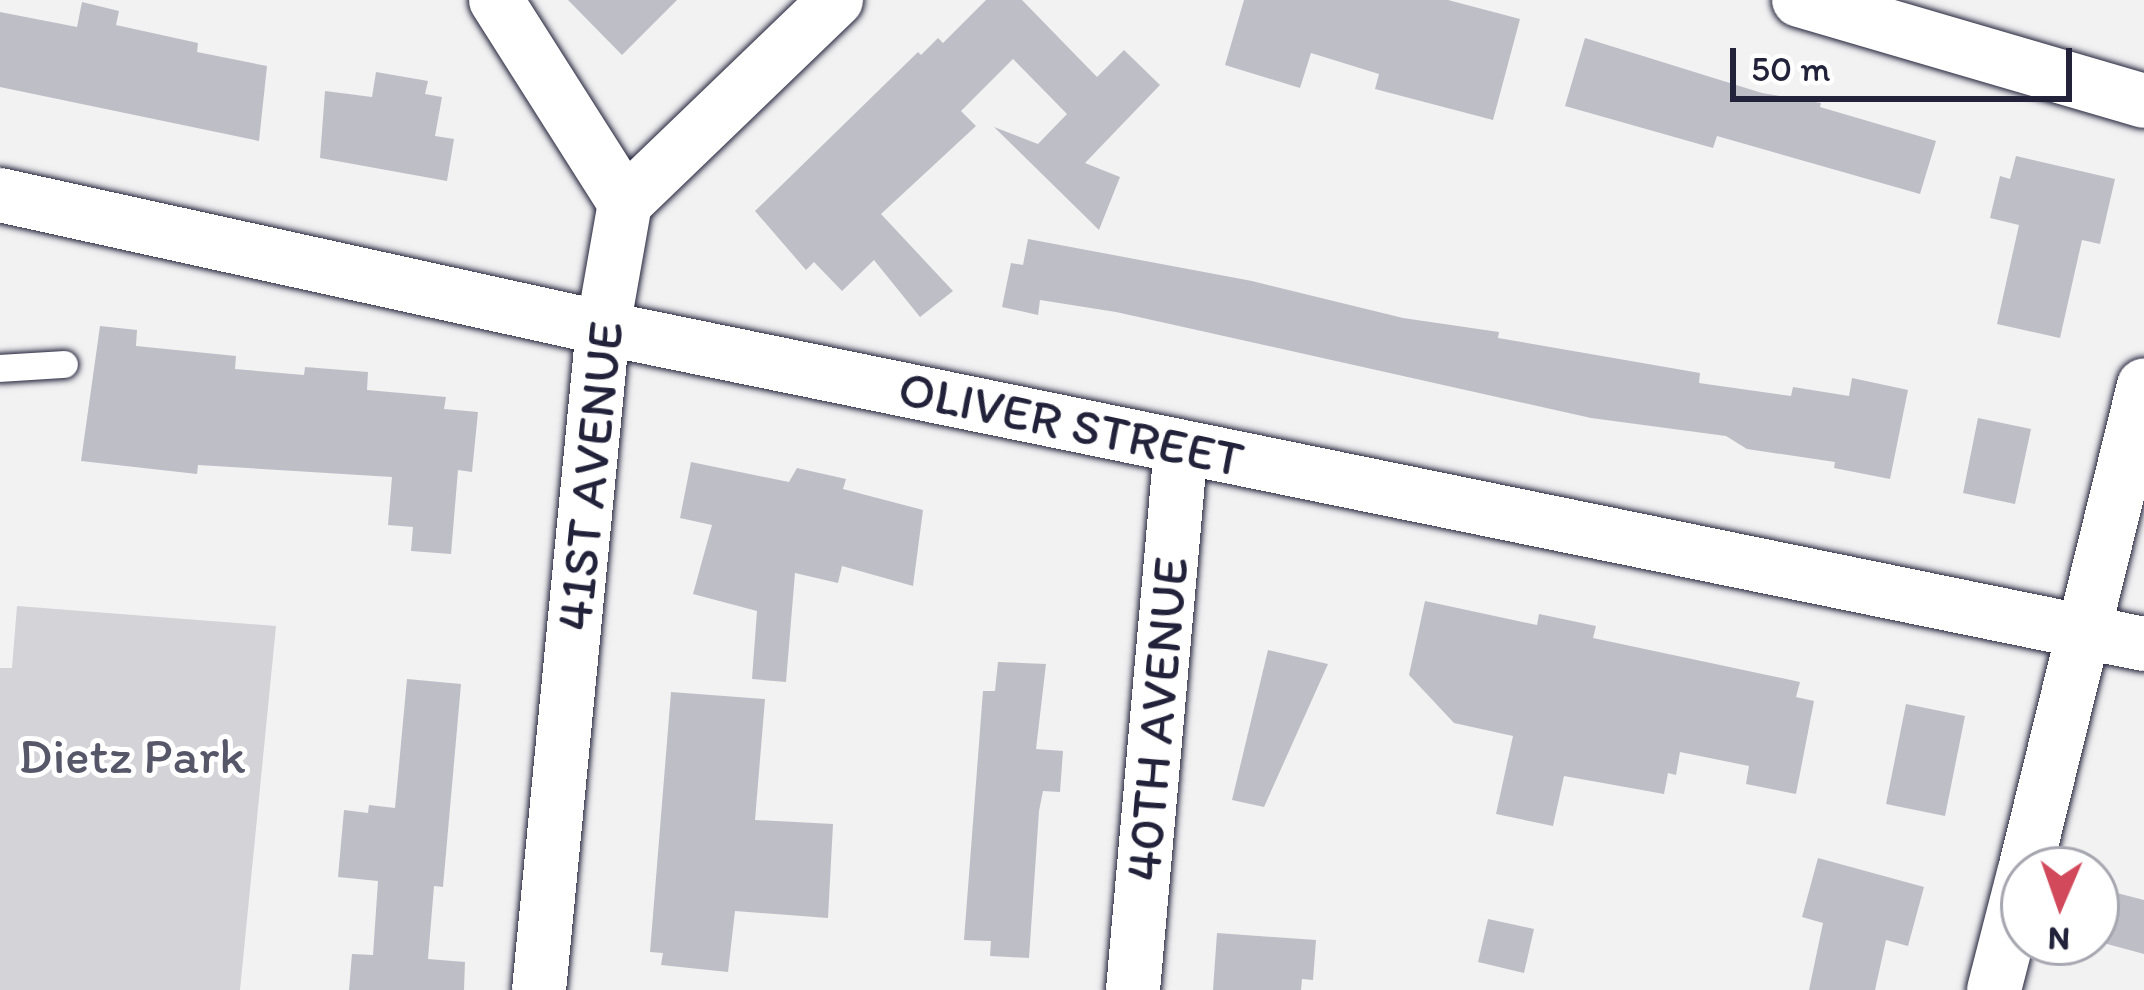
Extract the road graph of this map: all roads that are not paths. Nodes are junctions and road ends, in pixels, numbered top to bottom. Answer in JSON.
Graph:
{"nodes":[{"id":1,"x":496,"y":0,"type":"edge"},
{"id":2,"x":836,"y":0,"type":"edge"},
{"id":3,"x":1799,"y":0,"type":"edge"},
{"id":4,"x":2144,"y":101,"type":"edge"},
{"id":5,"x":0,"y":195,"type":"edge"},
{"id":6,"x":625,"y":203,"type":"junction"},
{"id":7,"x":603,"y":328,"type":"junction"},
{"id":8,"x":64,"y":364,"type":"dead end"},
{"id":9,"x":0,"y":368,"type":"edge"},
{"id":10,"x":2144,"y":385,"type":"edge"},
{"id":11,"x":1181,"y":447,"type":"junction"},
{"id":12,"x":2087,"y":631,"type":"junction"},
{"id":13,"x":2144,"y":644,"type":"edge"},
{"id":14,"x":2032,"y":846,"type":"edge"},
{"id":15,"x":539,"y":990,"type":"edge"},
{"id":16,"x":1133,"y":990,"type":"edge"}],
"edges":[{"from":1,"to":6,"type":"street"},
{"from":2,"to":6,"type":"street"},
{"from":3,"to":4,"type":"street"},
{"from":5,"to":7,"type":"street","name":"OLIVER STREET"},
{"from":6,"to":7,"type":"street","name":"41ST AVENUE"},
{"from":7,"to":11,"type":"street","name":"OLIVER STREET"},
{"from":7,"to":15,"type":"street","name":"41ST AVENUE"},
{"from":8,"to":9,"type":"lane"},
{"from":10,"to":12,"type":"street"},
{"from":11,"to":12,"type":"street","name":"OLIVER STREET"},
{"from":11,"to":16,"type":"street","name":"40TH AVENUE"},
{"from":12,"to":13,"type":"street","name":"OLIVER STREET"},
{"from":12,"to":14,"type":"street"}]}
